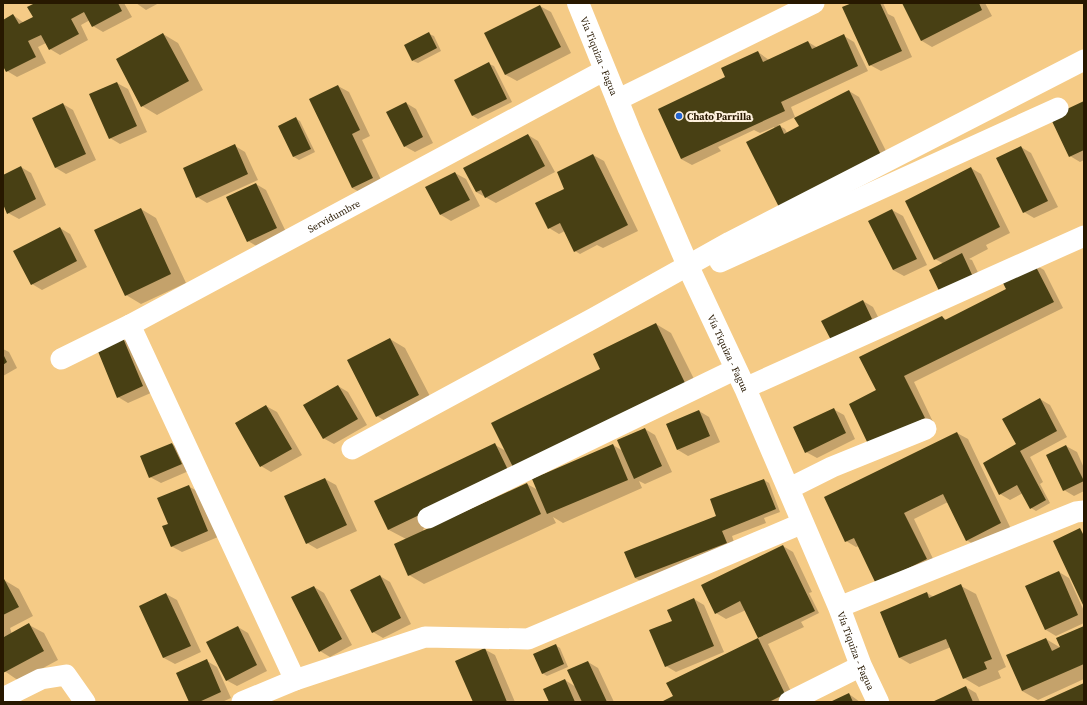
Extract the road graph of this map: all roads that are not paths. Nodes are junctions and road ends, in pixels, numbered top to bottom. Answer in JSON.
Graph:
{"nodes":[{"id":1,"x":578,"y":3,"type":"edge"},
{"id":2,"x":814,"y":3,"type":"edge"},
{"id":3,"x":1084,"y":60,"type":"edge"},
{"id":4,"x":605,"y":70,"type":"junction"},
{"id":5,"x":617,"y":100,"type":"junction"},
{"id":6,"x":1058,"y":108,"type":"dead end"},
{"id":7,"x":1084,"y":236,"type":"edge"},
{"id":8,"x":690,"y":270,"type":"junction"},
{"id":9,"x":130,"y":325,"type":"junction"},
{"id":10,"x":61,"y":359,"type":"dead end"},
{"id":11,"x":740,"y":378,"type":"junction"},
{"id":12,"x":926,"y":429,"type":"dead end"},
{"id":13,"x":352,"y":449,"type":"dead end"},
{"id":14,"x":788,"y":489,"type":"junction"},
{"id":15,"x":1084,"y":511,"type":"edge"},
{"id":16,"x":428,"y":518,"type":"dead end"},
{"id":17,"x":803,"y":523,"type":"junction"},
{"id":18,"x":840,"y":607,"type":"junction"},
{"id":19,"x":861,"y":666,"type":"junction"},
{"id":20,"x":295,"y":680,"type":"junction"},
{"id":21,"x":3,"y":698,"type":"edge"},
{"id":22,"x":85,"y":702,"type":"edge"},
{"id":23,"x":242,"y":702,"type":"edge"},
{"id":24,"x":789,"y":702,"type":"edge"},
{"id":25,"x":878,"y":702,"type":"edge"}],
"edges":[{"from":1,"to":4,"type":"street","name":"Vía Tiquiza - Fagua"},
{"from":2,"to":5,"type":"street"},
{"from":3,"to":8,"type":"street"},
{"from":4,"to":5,"type":"street","name":"Vía Tiquiza - Fagua"},
{"from":4,"to":9,"type":"street","name":"Servidumbre"},
{"from":5,"to":8,"type":"street","name":"Vía Tiquiza - Fagua"},
{"from":6,"to":8,"type":"street"},
{"from":7,"to":11,"type":"street"},
{"from":8,"to":11,"type":"street","name":"Vía Tiquiza - Fagua"},
{"from":8,"to":13,"type":"street"},
{"from":9,"to":10,"type":"street","name":"Servidumbre"},
{"from":9,"to":20,"type":"street"},
{"from":11,"to":14,"type":"street","name":"Vía Tiquiza - Fagua"},
{"from":11,"to":16,"type":"street"},
{"from":12,"to":14,"type":"street"},
{"from":14,"to":17,"type":"street","name":"Vía Tiquiza - Fagua"},
{"from":15,"to":18,"type":"street"},
{"from":17,"to":18,"type":"street","name":"Vía Tiquiza - Fagua"},
{"from":17,"to":20,"type":"street"},
{"from":18,"to":19,"type":"street","name":"Vía Tiquiza - Fagua"},
{"from":19,"to":24,"type":"street"},
{"from":19,"to":25,"type":"street","name":"Vía Tiquiza - Fagua"},
{"from":20,"to":23,"type":"street"},
{"from":21,"to":22,"type":"street"}]}
